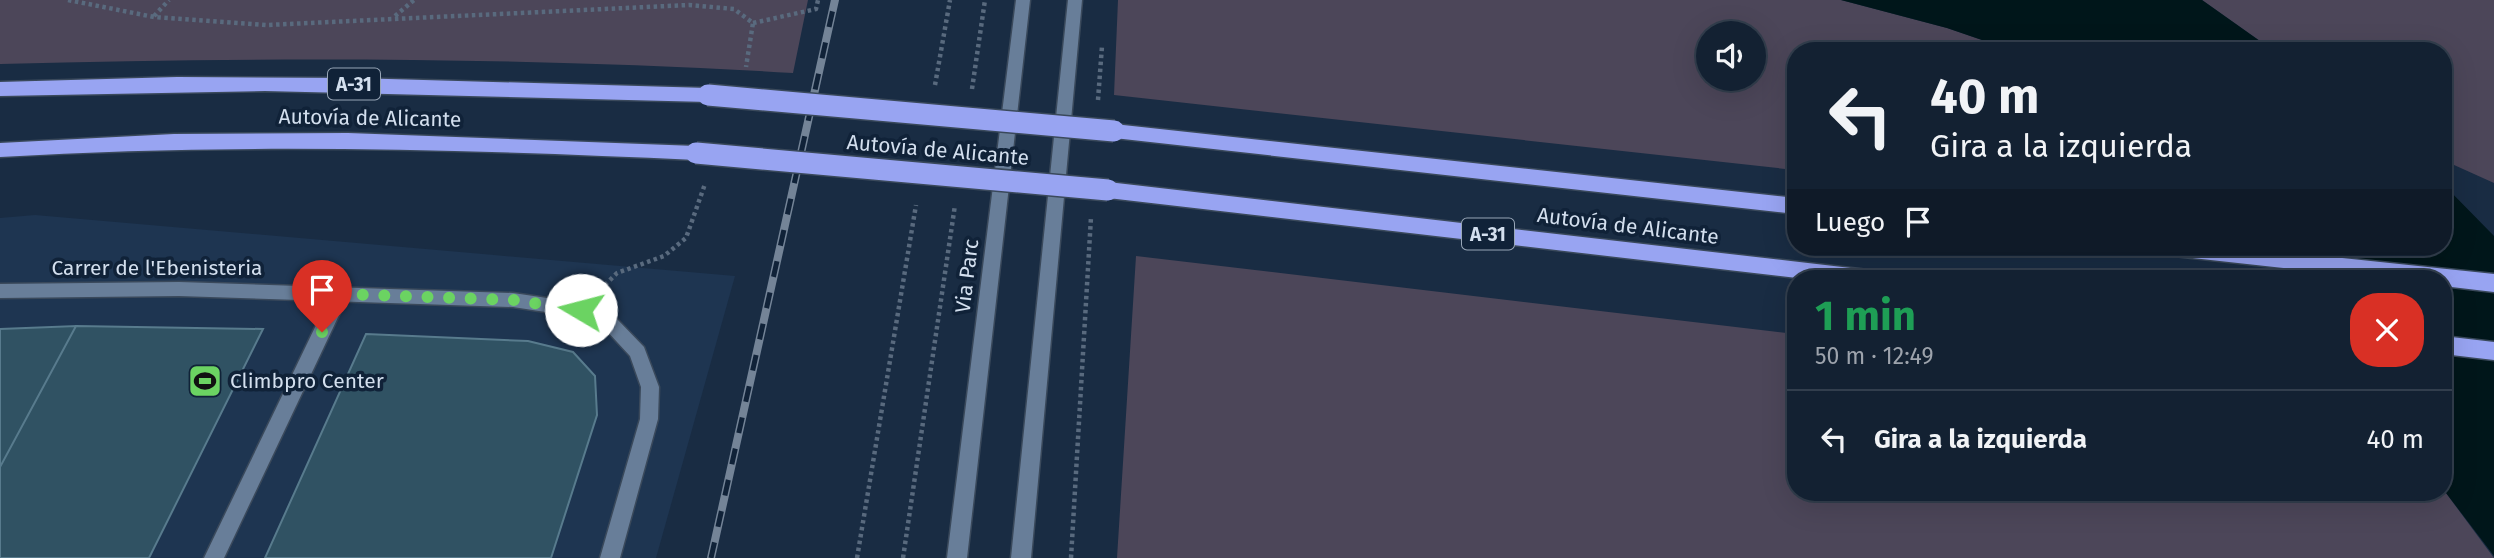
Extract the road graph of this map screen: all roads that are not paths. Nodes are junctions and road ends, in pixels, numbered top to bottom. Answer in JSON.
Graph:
{"nodes":[{"id":1,"x":1023,"y":0,"type":"edge"},
{"id":2,"x":1075,"y":0,"type":"edge"},
{"id":3,"x":0,"y":89,"type":"edge"},
{"id":4,"x":0,"y":150,"type":"edge"},
{"id":5,"x":1787,"y":205,"type":"edge"},
{"id":6,"x":2247,"y":256,"type":"edge"},
{"id":7,"x":1792,"y":270,"type":"edge"},
{"id":8,"x":2375,"y":270,"type":"edge"},
{"id":9,"x":2452,"y":278,"type":"edge"},
{"id":10,"x":2494,"y":283,"type":"edge"},
{"id":11,"x":0,"y":291,"type":"edge"},
{"id":12,"x":340,"y":294,"type":"junction"},
{"id":13,"x":2452,"y":346,"type":"edge"},
{"id":14,"x":2494,"y":351,"type":"edge"},
{"id":15,"x":214,"y":558,"type":"edge"},
{"id":16,"x":610,"y":558,"type":"edge"},
{"id":17,"x":957,"y":558,"type":"edge"},
{"id":18,"x":1021,"y":558,"type":"edge"}],
"edges":[{"from":1,"to":17,"type":"main road","name":"Via Parc"},
{"from":2,"to":18,"type":"main road"},
{"from":3,"to":5,"type":"highway","name":"Autovía de Alicante","number":"A-31","bridge":true},
{"from":4,"to":7,"type":"highway","name":"Autovía de Alicante","number":"A-31","bridge":true},
{"from":6,"to":8,"type":"highway"},
{"from":9,"to":10,"type":"highway"},
{"from":11,"to":12,"type":"main road","name":"Carrer de l'Ebenisteria"},
{"from":12,"to":15,"type":"main road"},
{"from":12,"to":16,"type":"main road","name":"Carrer de l'Ebenisteria"},
{"from":13,"to":14,"type":"highway"}]}
